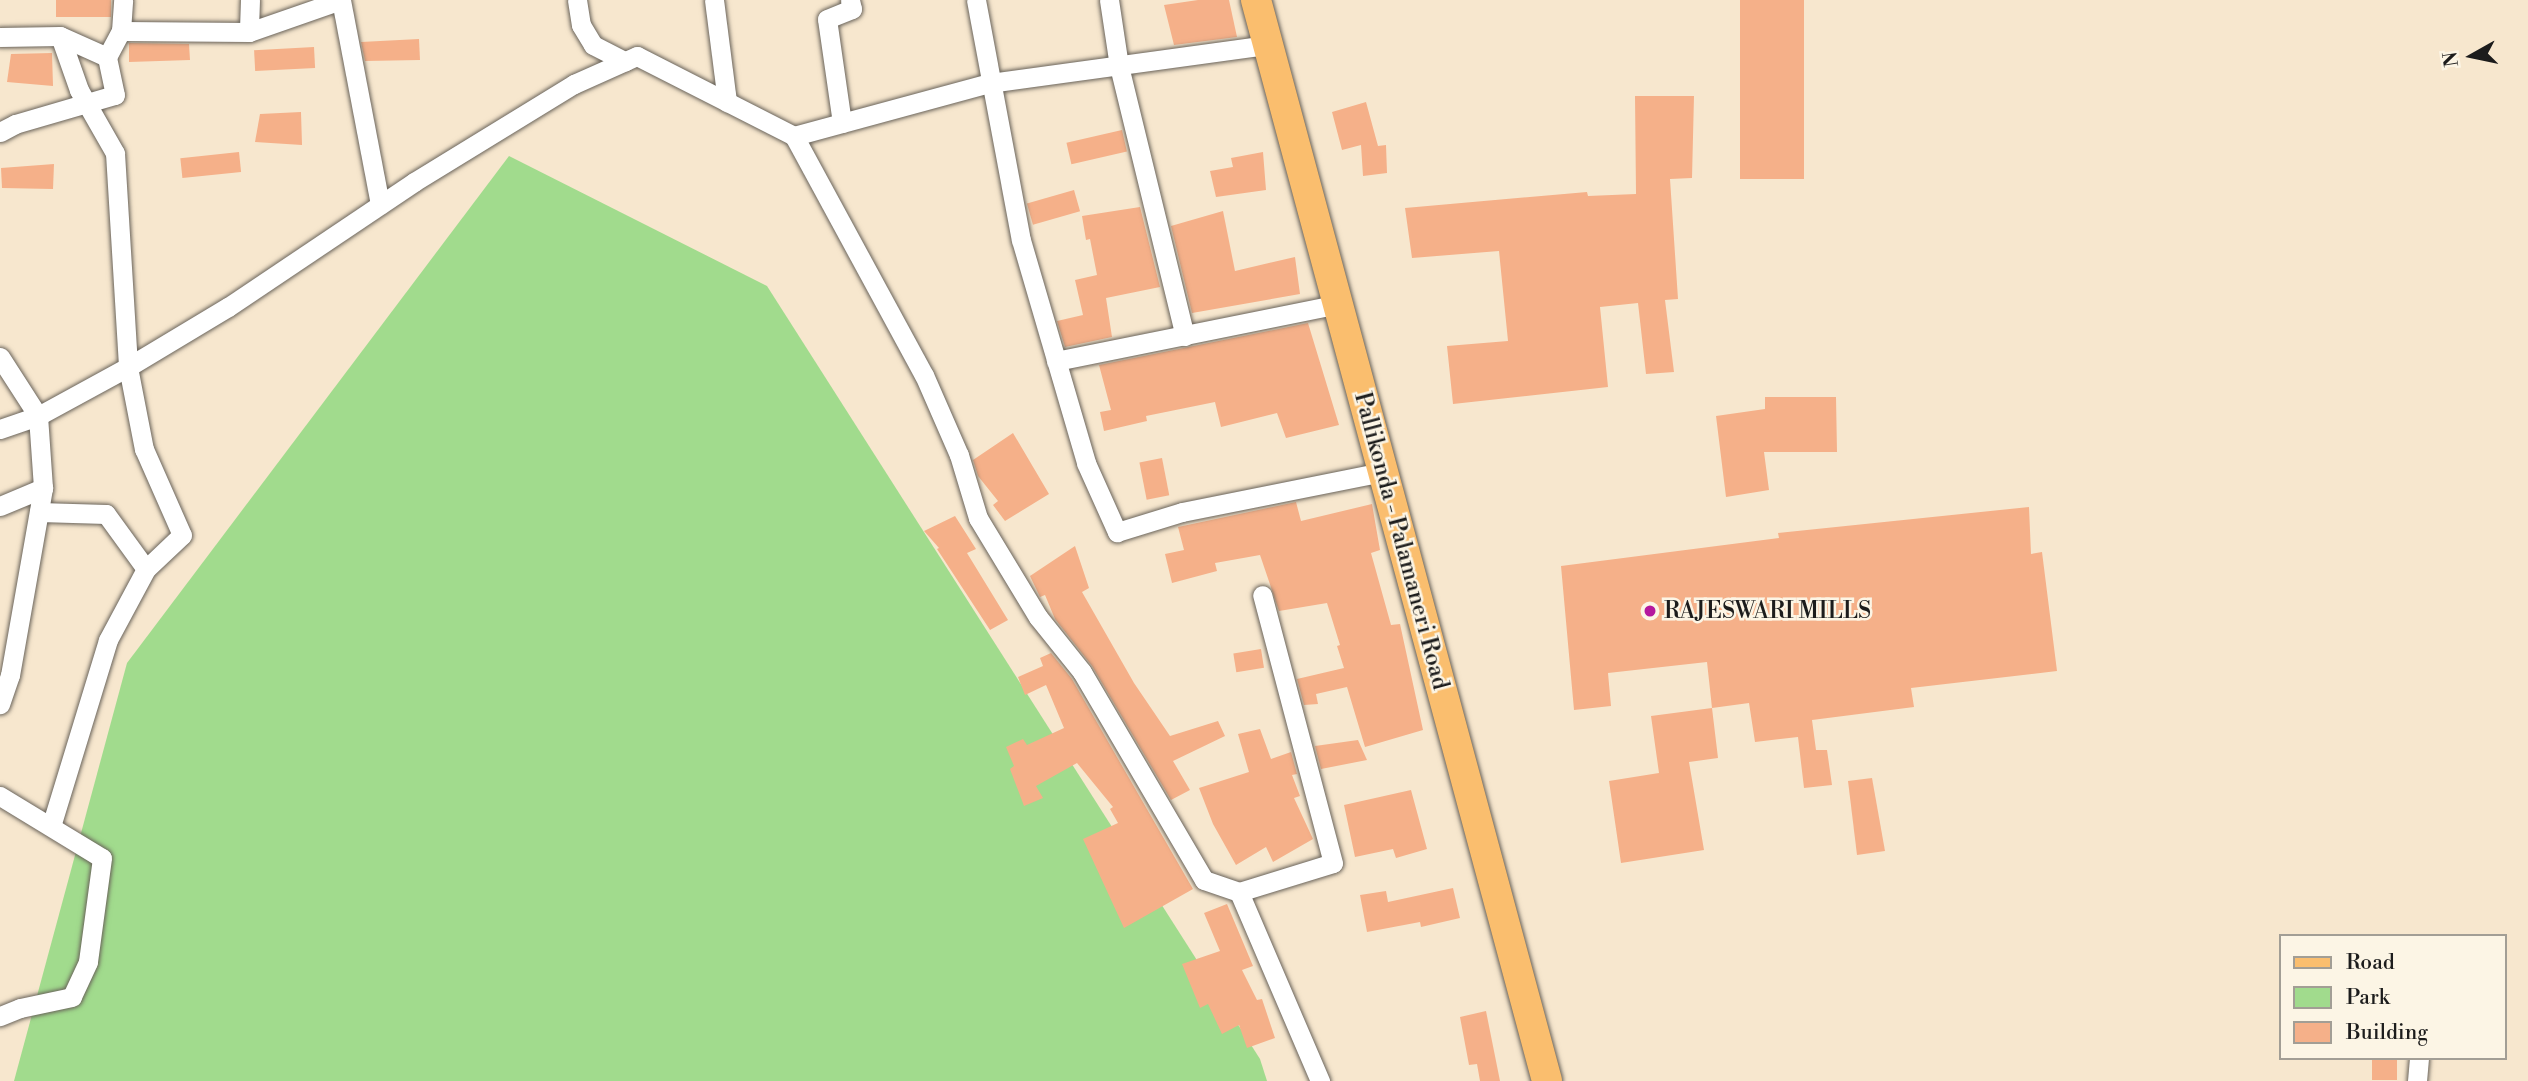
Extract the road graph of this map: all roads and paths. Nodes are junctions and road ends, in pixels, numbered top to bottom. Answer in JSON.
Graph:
{"nodes":[{"id":1,"x":123,"y":0,"type":"edge"},
{"id":2,"x":250,"y":0,"type":"edge"},
{"id":3,"x":341,"y":0,"type":"edge"},
{"id":4,"x":577,"y":0,"type":"edge"},
{"id":5,"x":714,"y":0,"type":"edge"},
{"id":6,"x":850,"y":0,"type":"edge"},
{"id":7,"x":976,"y":0,"type":"edge"},
{"id":8,"x":1109,"y":0,"type":"edge"},
{"id":9,"x":1256,"y":0,"type":"edge"},
{"id":10,"x":121,"y":31,"type":"junction"},
{"id":11,"x":249,"y":32,"type":"junction"},
{"id":12,"x":0,"y":37,"type":"edge"},
{"id":13,"x":60,"y":37,"type":"junction"},
{"id":14,"x":1268,"y":46,"type":"junction"},
{"id":15,"x":107,"y":57,"type":"junction"},
{"id":16,"x":625,"y":61,"type":"junction"},
{"id":17,"x":1119,"y":66,"type":"junction"},
{"id":18,"x":989,"y":83,"type":"junction"},
{"id":19,"x":85,"y":101,"type":"junction"},
{"id":20,"x":727,"y":102,"type":"junction"},
{"id":21,"x":842,"y":123,"type":"junction"},
{"id":22,"x":0,"y":132,"type":"edge"},
{"id":23,"x":794,"y":136,"type":"junction"},
{"id":24,"x":380,"y":204,"type":"junction"},
{"id":25,"x":1338,"y":304,"type":"junction"},
{"id":26,"x":1185,"y":336,"type":"junction"},
{"id":27,"x":0,"y":357,"type":"edge"},
{"id":28,"x":1056,"y":361,"type":"junction"},
{"id":29,"x":128,"y":367,"type":"junction"},
{"id":30,"x":38,"y":416,"type":"junction"},
{"id":31,"x":0,"y":429,"type":"edge"},
{"id":32,"x":1383,"y":472,"type":"junction"},
{"id":33,"x":43,"y":488,"type":"junction"},
{"id":34,"x":0,"y":506,"type":"edge"},
{"id":35,"x":39,"y":512,"type":"junction"},
{"id":36,"x":146,"y":569,"type":"junction"},
{"id":37,"x":1262,"y":595,"type":"dead end"},
{"id":38,"x":5,"y":675,"type":"edge"},
{"id":39,"x":0,"y":704,"type":"edge"},
{"id":40,"x":0,"y":796,"type":"edge"},
{"id":41,"x":51,"y":826,"type":"junction"},
{"id":42,"x":1239,"y":892,"type":"junction"},
{"id":43,"x":0,"y":1016,"type":"edge"},
{"id":44,"x":2419,"y":1060,"type":"edge"},
{"id":45,"x":1320,"y":1081,"type":"edge"},
{"id":46,"x":1547,"y":1081,"type":"edge"},
{"id":47,"x":2417,"y":1081,"type":"edge"}],
"edges":[{"from":1,"to":10,"type":"street"},
{"from":2,"to":11,"type":"street"},
{"from":3,"to":11,"type":"street"},
{"from":3,"to":24,"type":"street"},
{"from":4,"to":16,"type":"street"},
{"from":5,"to":20,"type":"street"},
{"from":6,"to":21,"type":"street"},
{"from":7,"to":18,"type":"street"},
{"from":8,"to":17,"type":"street"},
{"from":9,"to":14,"type":"main road","name":"Pallikonda - Palamaneri Road"},
{"from":10,"to":11,"type":"street"},
{"from":10,"to":15,"type":"street"},
{"from":12,"to":13,"type":"street"},
{"from":13,"to":15,"type":"street"},
{"from":13,"to":19,"type":"street"},
{"from":14,"to":17,"type":"street"},
{"from":14,"to":25,"type":"main road","name":"Pallikonda - Palamaneri Road"},
{"from":15,"to":19,"type":"street"},
{"from":16,"to":20,"type":"street"},
{"from":16,"to":24,"type":"street"},
{"from":17,"to":18,"type":"street"},
{"from":17,"to":26,"type":"street"},
{"from":18,"to":21,"type":"street"},
{"from":18,"to":28,"type":"street"},
{"from":19,"to":22,"type":"street"},
{"from":19,"to":29,"type":"street"},
{"from":20,"to":23,"type":"street"},
{"from":21,"to":23,"type":"street"},
{"from":23,"to":42,"type":"street"},
{"from":24,"to":29,"type":"street"},
{"from":25,"to":26,"type":"street"},
{"from":25,"to":32,"type":"main road","name":"Pallikonda - Palamaneri Road"},
{"from":26,"to":28,"type":"street"},
{"from":27,"to":30,"type":"street"},
{"from":28,"to":32,"type":"street"},
{"from":29,"to":30,"type":"street"},
{"from":29,"to":36,"type":"street"},
{"from":30,"to":31,"type":"street"},
{"from":30,"to":33,"type":"street"},
{"from":32,"to":46,"type":"main road","name":"Pallikonda - Palamaneri Road"},
{"from":33,"to":34,"type":"street"},
{"from":33,"to":35,"type":"street"},
{"from":35,"to":36,"type":"street"},
{"from":35,"to":38,"type":"street"},
{"from":36,"to":41,"type":"street"},
{"from":37,"to":42,"type":"street"},
{"from":38,"to":39,"type":"street"},
{"from":40,"to":41,"type":"street"},
{"from":41,"to":43,"type":"street"},
{"from":42,"to":45,"type":"street"},
{"from":44,"to":47,"type":"street"}]}
